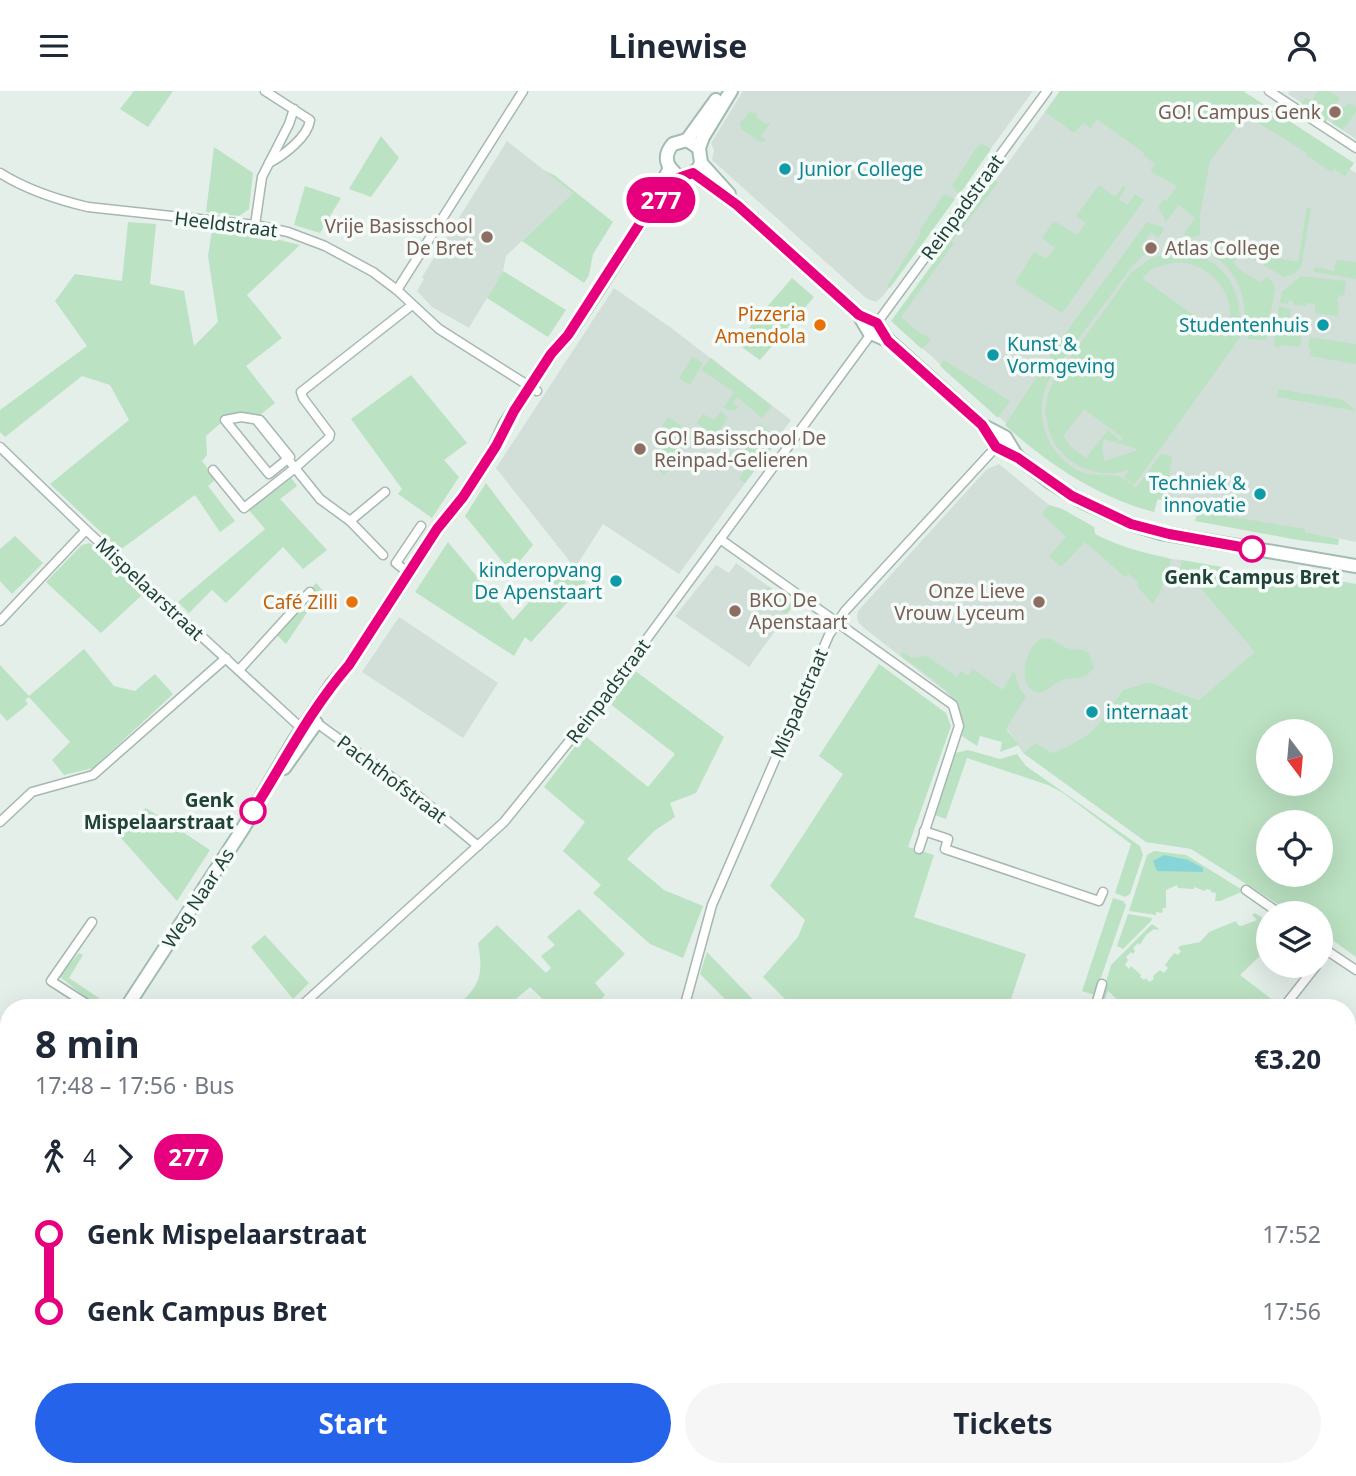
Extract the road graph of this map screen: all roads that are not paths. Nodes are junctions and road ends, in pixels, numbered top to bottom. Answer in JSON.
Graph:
{"nodes":[{"id":1,"x":265,"y":91,"type":"edge"},
{"id":2,"x":523,"y":91,"type":"edge"},
{"id":3,"x":722,"y":91,"type":"edge"},
{"id":4,"x":731,"y":91,"type":"edge"},
{"id":5,"x":1047,"y":91,"type":"edge"},
{"id":6,"x":1269,"y":91,"type":"edge"},
{"id":7,"x":293,"y":109,"type":"junction"},
{"id":8,"x":687,"y":140,"type":"junction"},
{"id":9,"x":699,"y":148,"type":"junction"},
{"id":10,"x":1356,"y":148,"type":"edge"},
{"id":11,"x":268,"y":164,"type":"junction"},
{"id":12,"x":670,"y":168,"type":"junction"},
{"id":13,"x":692,"y":170,"type":"junction"},
{"id":14,"x":0,"y":173,"type":"edge"},
{"id":15,"x":644,"y":217,"type":"junction"},
{"id":16,"x":255,"y":225,"type":"junction"},
{"id":17,"x":397,"y":290,"type":"junction"},
{"id":18,"x":412,"y":305,"type":"junction"},
{"id":19,"x":873,"y":330,"type":"junction"},
{"id":20,"x":533,"y":389,"type":"junction"},
{"id":21,"x":258,"y":422,"type":"dead end"},
{"id":22,"x":231,"y":423,"type":"dead end"},
{"id":23,"x":999,"y":443,"type":"junction"},
{"id":24,"x":0,"y":447,"type":"edge"},
{"id":25,"x":288,"y":458,"type":"junction"},
{"id":26,"x":295,"y":468,"type":"junction"},
{"id":27,"x":213,"y":470,"type":"dead end"},
{"id":28,"x":271,"y":472,"type":"junction"},
{"id":29,"x":278,"y":481,"type":"junction"},
{"id":30,"x":385,"y":492,"type":"dead end"},
{"id":31,"x":350,"y":521,"type":"junction"},
{"id":32,"x":421,"y":526,"type":"dead end"},
{"id":33,"x":86,"y":530,"type":"junction"},
{"id":34,"x":720,"y":539,"type":"junction"},
{"id":35,"x":383,"y":555,"type":"dead end"},
{"id":36,"x":1356,"y":566,"type":"edge"},
{"id":37,"x":408,"y":573,"type":"junction"},
{"id":38,"x":310,"y":592,"type":"dead end"},
{"id":39,"x":0,"y":621,"type":"edge"},
{"id":40,"x":837,"y":621,"type":"junction"},
{"id":41,"x":226,"y":658,"type":"junction"},
{"id":42,"x":349,"y":665,"type":"junction"},
{"id":43,"x":239,"y":670,"type":"junction"},
{"id":44,"x":316,"y":723,"type":"junction"},
{"id":45,"x":303,"y":729,"type":"junction"},
{"id":46,"x":269,"y":787,"type":"junction"},
{"id":47,"x":0,"y":822,"type":"edge"},
{"id":48,"x":924,"y":831,"type":"junction"},
{"id":49,"x":478,"y":846,"type":"junction"},
{"id":50,"x":919,"y":849,"type":"dead end"},
{"id":51,"x":1246,"y":890,"type":"dead end"},
{"id":52,"x":1103,"y":892,"type":"dead end"},
{"id":53,"x":1262,"y":901,"type":"edge"},
{"id":54,"x":92,"y":922,"type":"dead end"},
{"id":55,"x":1333,"y":955,"type":"edge"},
{"id":56,"x":1356,"y":970,"type":"edge"},
{"id":57,"x":1307,"y":978,"type":"edge"},
{"id":58,"x":1102,"y":984,"type":"dead end"},
{"id":59,"x":79,"y":999,"type":"edge"},
{"id":60,"x":132,"y":999,"type":"edge"},
{"id":61,"x":309,"y":999,"type":"edge"},
{"id":62,"x":686,"y":999,"type":"edge"},
{"id":63,"x":1098,"y":999,"type":"edge"},
{"id":64,"x":1290,"y":999,"type":"edge"}],
"edges":[{"from":1,"to":7,"type":"street"},
{"from":2,"to":17,"type":"street"},
{"from":3,"to":8,"type":"main road","name":"Weg Naar As"},
{"from":4,"to":9,"type":"main road"},
{"from":5,"to":19,"type":"street","name":"Reinpadstraat"},
{"from":6,"to":10,"type":"street"},
{"from":7,"to":11,"type":"street"},
{"from":7,"to":11,"type":"street"},
{"from":8,"to":9,"type":"main road"},
{"from":8,"to":12,"type":"main road","name":"Weg Naar As"},
{"from":9,"to":13,"type":"main road"},
{"from":11,"to":16,"type":"street"},
{"from":12,"to":13,"type":"main road"},
{"from":12,"to":15,"type":"main road","name":"Weg Naar As"},
{"from":13,"to":15,"type":"main road","name":"Weg Naar As"},
{"from":13,"to":19,"type":"main road"},
{"from":14,"to":16,"type":"street","name":"Heeldstraat"},
{"from":15,"to":20,"type":"main road","name":"Weg Naar As"},
{"from":16,"to":17,"type":"street","name":"Heeldstraat"},
{"from":17,"to":18,"type":"street","name":"Heeldstraat"},
{"from":18,"to":20,"type":"street","name":"Heeldstraat"},
{"from":18,"to":26,"type":"street"},
{"from":19,"to":23,"type":"main road"},
{"from":19,"to":34,"type":"street","name":"Reinpadstraat"},
{"from":20,"to":37,"type":"main road","name":"Weg Naar As"},
{"from":21,"to":25,"type":"street"},
{"from":22,"to":28,"type":"street"},
{"from":23,"to":36,"type":"main road"},
{"from":23,"to":40,"type":"street","name":"Mispadstraat"},
{"from":24,"to":33,"type":"street","name":"Mispelaarstraat"},
{"from":25,"to":26,"type":"street"},
{"from":25,"to":28,"type":"street"},
{"from":25,"to":28,"type":"street"},
{"from":26,"to":29,"type":"street"},
{"from":26,"to":31,"type":"street"},
{"from":27,"to":29,"type":"street"},
{"from":28,"to":29,"type":"street"},
{"from":30,"to":31,"type":"street"},
{"from":31,"to":35,"type":"street"},
{"from":32,"to":37,"type":"street"},
{"from":33,"to":39,"type":"street"},
{"from":33,"to":41,"type":"street","name":"Mispelaarstraat"},
{"from":34,"to":40,"type":"street"},
{"from":34,"to":49,"type":"street","name":"Reinpadstraat"},
{"from":37,"to":42,"type":"main road","name":"Weg Naar As"},
{"from":38,"to":43,"type":"street"},
{"from":40,"to":48,"type":"street"},
{"from":40,"to":62,"type":"street","name":"Mispadstraat"},
{"from":41,"to":43,"type":"street","name":"Mispelaarstraat"},
{"from":41,"to":47,"type":"street"},
{"from":42,"to":44,"type":"main road","name":"Weg Naar As"},
{"from":42,"to":45,"type":"main road","name":"Weg Naar As"},
{"from":43,"to":45,"type":"street","name":"Mispelaarstraat"},
{"from":44,"to":45,"type":"street","name":"Pachthofstraat"},
{"from":44,"to":46,"type":"main road","name":"Weg Naar As"},
{"from":44,"to":49,"type":"street","name":"Pachthofstraat"},
{"from":45,"to":46,"type":"main road","name":"Weg Naar As"},
{"from":46,"to":60,"type":"main road","name":"Weg Naar As"},
{"from":48,"to":50,"type":"street"},
{"from":48,"to":52,"type":"street"},
{"from":49,"to":61,"type":"street","name":"Reinpadstraat"},
{"from":51,"to":53,"type":"street"},
{"from":54,"to":59,"type":"street"},
{"from":55,"to":56,"type":"street"},
{"from":57,"to":64,"type":"street"},
{"from":58,"to":63,"type":"street"}]}
